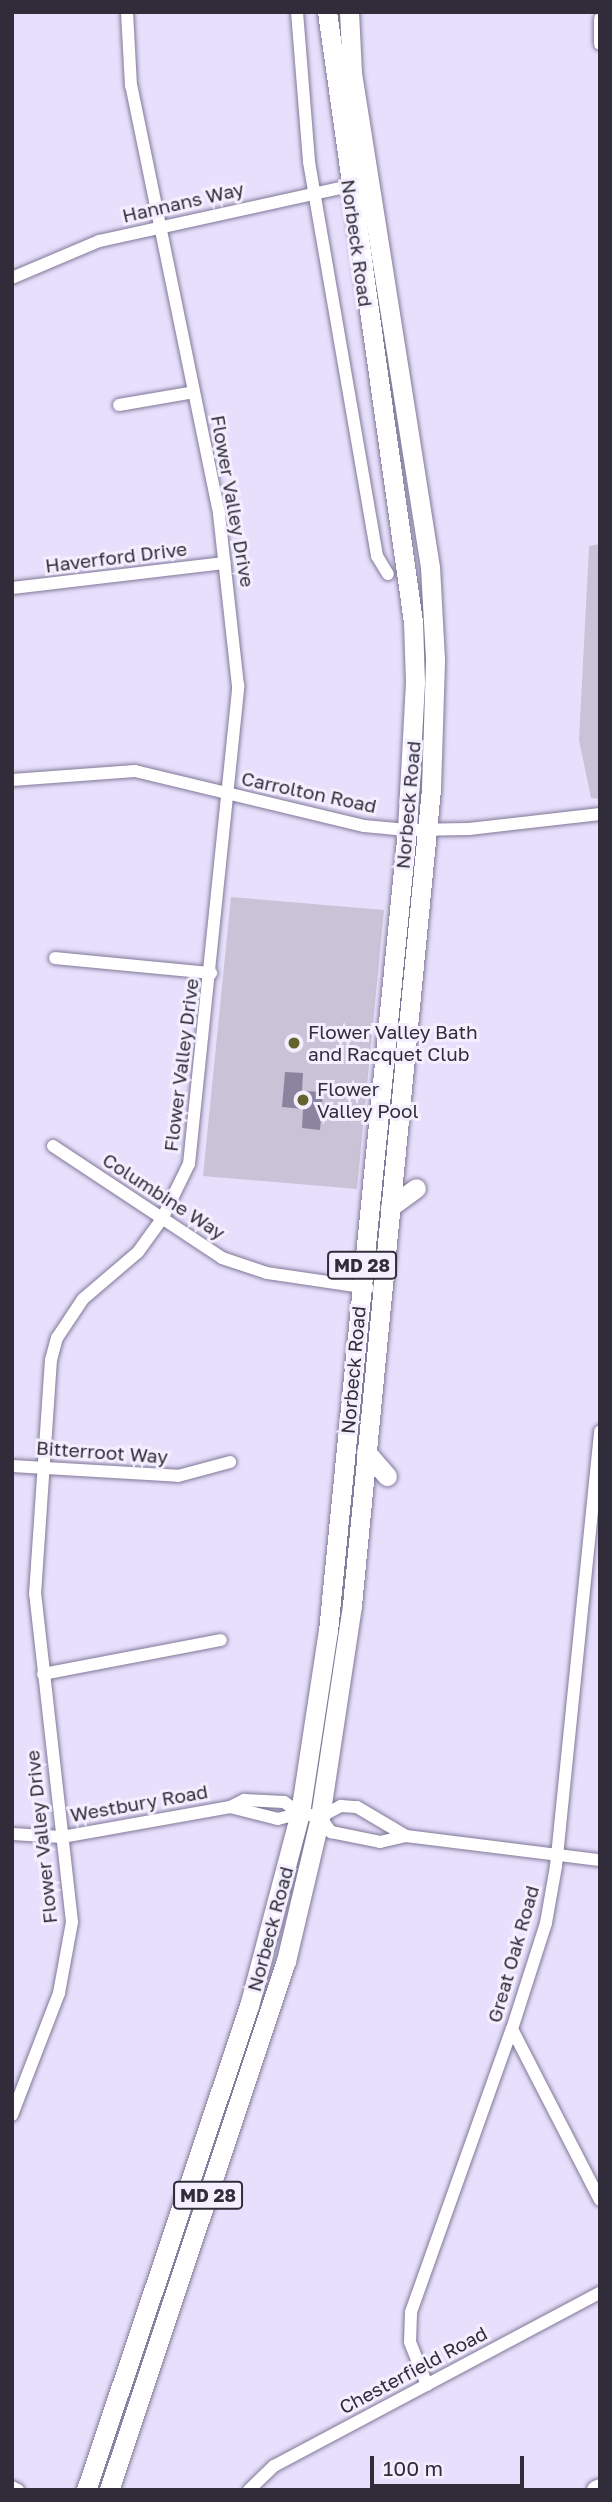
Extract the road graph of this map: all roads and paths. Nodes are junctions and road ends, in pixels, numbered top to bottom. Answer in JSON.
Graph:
{"nodes":[{"id":1,"x":127,"y":12,"type":"edge"},
{"id":2,"x":298,"y":12,"type":"edge"},
{"id":3,"x":327,"y":12,"type":"edge"},
{"id":4,"x":349,"y":12,"type":"edge"},
{"id":5,"x":600,"y":19,"type":"edge"},
{"id":6,"x":600,"y":44,"type":"edge"},
{"id":7,"x":368,"y":182,"type":"junction"},
{"id":8,"x":348,"y":186,"type":"junction"},
{"id":9,"x":316,"y":193,"type":"junction"},
{"id":10,"x":158,"y":227,"type":"junction"},
{"id":11,"x":12,"y":278,"type":"edge"},
{"id":12,"x":194,"y":393,"type":"junction"},
{"id":13,"x":119,"y":405,"type":"dead end"},
{"id":14,"x":414,"y":462,"type":"junction"},
{"id":15,"x":432,"y":476,"type":"dead end"},
{"id":16,"x":225,"y":563,"type":"junction"},
{"id":17,"x":388,"y":574,"type":"dead end"},
{"id":18,"x":12,"y":588,"type":"edge"},
{"id":19,"x":12,"y":780,"type":"edge"},
{"id":20,"x":228,"y":795,"type":"junction"},
{"id":21,"x":600,"y":814,"type":"edge"},
{"id":22,"x":407,"y":830,"type":"junction"},
{"id":23,"x":427,"y":830,"type":"junction"},
{"id":24,"x":55,"y":958,"type":"dead end"},
{"id":25,"x":211,"y":973,"type":"junction"},
{"id":26,"x":53,"y":1146,"type":"dead end"},
{"id":27,"x":416,"y":1188,"type":"dead end"},
{"id":28,"x":390,"y":1207,"type":"junction"},
{"id":29,"x":162,"y":1219,"type":"junction"},
{"id":30,"x":360,"y":1288,"type":"junction"},
{"id":31,"x":382,"y":1290,"type":"junction"},
{"id":32,"x":600,"y":1431,"type":"edge"},
{"id":33,"x":366,"y":1452,"type":"junction"},
{"id":34,"x":599,"y":1454,"type":"edge"},
{"id":35,"x":230,"y":1462,"type":"dead end"},
{"id":36,"x":12,"y":1466,"type":"edge"},
{"id":37,"x":41,"y":1467,"type":"junction"},
{"id":38,"x":387,"y":1476,"type":"dead end"},
{"id":39,"x":221,"y":1640,"type":"dead end"},
{"id":40,"x":43,"y":1674,"type":"junction"},
{"id":41,"x":300,"y":1813,"type":"junction"},
{"id":42,"x":320,"y":1817,"type":"junction"},
{"id":43,"x":12,"y":1834,"type":"edge"},
{"id":44,"x":406,"y":1836,"type":"junction"},
{"id":45,"x":61,"y":1837,"type":"junction"},
{"id":46,"x":555,"y":1855,"type":"junction"},
{"id":47,"x":600,"y":1860,"type":"edge"},
{"id":48,"x":512,"y":2029,"type":"junction"},
{"id":49,"x":12,"y":2115,"type":"edge"},
{"id":50,"x":600,"y":2200,"type":"edge"},
{"id":51,"x":600,"y":2293,"type":"edge"},
{"id":52,"x":426,"y":2385,"type":"junction"},
{"id":53,"x":12,"y":2487,"type":"edge"},
{"id":54,"x":18,"y":2490,"type":"edge"},
{"id":55,"x":86,"y":2490,"type":"edge"},
{"id":56,"x":109,"y":2490,"type":"edge"},
{"id":57,"x":249,"y":2490,"type":"edge"}],
"edges":[{"from":1,"to":10,"type":"street","name":"Flower Valley Drive"},
{"from":2,"to":9,"type":"street","name":"Norbeck Road"},
{"from":3,"to":8,"type":"main road","name":"Norbeck Road","number":"MD 28"},
{"from":4,"to":7,"type":"main road","name":"Norbeck Road","number":"MD 28"},
{"from":5,"to":6,"type":"street"},
{"from":7,"to":8,"type":"street","name":"Hannans Way"},
{"from":7,"to":14,"type":"main road","name":"Norbeck Road","number":"MD 28"},
{"from":8,"to":9,"type":"street","name":"Hannans Way"},
{"from":8,"to":22,"type":"main road","name":"Norbeck Road","number":"MD 28"},
{"from":9,"to":10,"type":"street","name":"Hannans Way"},
{"from":9,"to":17,"type":"street","name":"Norbeck Road"},
{"from":10,"to":11,"type":"street","name":"Hannans Way"},
{"from":10,"to":12,"type":"street","name":"Flower Valley Drive"},
{"from":12,"to":13,"type":"street"},
{"from":12,"to":16,"type":"street","name":"Flower Valley Drive"},
{"from":14,"to":15,"type":"main road"},
{"from":14,"to":23,"type":"main road","name":"Norbeck Road","number":"MD 28"},
{"from":16,"to":18,"type":"street","name":"Haverford Drive"},
{"from":16,"to":20,"type":"street","name":"Flower Valley Drive"},
{"from":19,"to":20,"type":"street","name":"Carrolton Road"},
{"from":20,"to":22,"type":"street","name":"Carrolton Road"},
{"from":20,"to":25,"type":"street","name":"Flower Valley Drive"},
{"from":21,"to":23,"type":"street","name":"Carrolton Road"},
{"from":22,"to":23,"type":"street","name":"Carrolton Road"},
{"from":22,"to":30,"type":"main road","name":"Norbeck Road","number":"MD 28"},
{"from":23,"to":28,"type":"main road","name":"Norbeck Road","number":"MD 28"},
{"from":24,"to":25,"type":"street"},
{"from":25,"to":29,"type":"street","name":"Flower Valley Drive"},
{"from":26,"to":29,"type":"street","name":"Columbine Way"},
{"from":27,"to":28,"type":"main road"},
{"from":28,"to":31,"type":"main road","name":"Norbeck Road","number":"MD 28"},
{"from":29,"to":30,"type":"street","name":"Columbine Way"},
{"from":29,"to":37,"type":"street","name":"Flower Valley Drive"},
{"from":30,"to":31,"type":"street","name":"Columbine Way"},
{"from":30,"to":41,"type":"main road","name":"Norbeck Road","number":"MD 28"},
{"from":31,"to":33,"type":"main road","name":"Norbeck Road","number":"MD 28"},
{"from":32,"to":34,"type":"street","name":"Great Oak Road"},
{"from":33,"to":38,"type":"main road"},
{"from":33,"to":42,"type":"main road","name":"Norbeck Road","number":"MD 28"},
{"from":34,"to":46,"type":"street","name":"Great Oak Road"},
{"from":35,"to":37,"type":"street","name":"Bitterroot Way"},
{"from":36,"to":37,"type":"street","name":"Bitterroot Way"},
{"from":37,"to":40,"type":"street","name":"Flower Valley Drive"},
{"from":39,"to":40,"type":"street"},
{"from":40,"to":45,"type":"street","name":"Flower Valley Drive"},
{"from":41,"to":42,"type":"street","name":"Westbury Road"},
{"from":41,"to":45,"type":"street","name":"Westbury Road"},
{"from":41,"to":55,"type":"main road","name":"Norbeck Road","number":"MD 28"},
{"from":42,"to":44,"type":"street","name":"Westbury Road"},
{"from":42,"to":44,"type":"street","name":"Westbury Road"},
{"from":42,"to":56,"type":"main road","name":"Norbeck Road","number":"MD 28"},
{"from":43,"to":45,"type":"street","name":"Westbury Road"},
{"from":44,"to":46,"type":"street","name":"Westbury Road"},
{"from":45,"to":49,"type":"street","name":"Flower Valley Drive"},
{"from":46,"to":47,"type":"street","name":"Westbury Road"},
{"from":46,"to":48,"type":"street","name":"Great Oak Road"},
{"from":48,"to":50,"type":"street"},
{"from":48,"to":52,"type":"street","name":"Great Oak Road"},
{"from":51,"to":52,"type":"street","name":"Chesterfield Road"},
{"from":52,"to":57,"type":"street","name":"Chesterfield Road"},
{"from":53,"to":54,"type":"street"}]}
